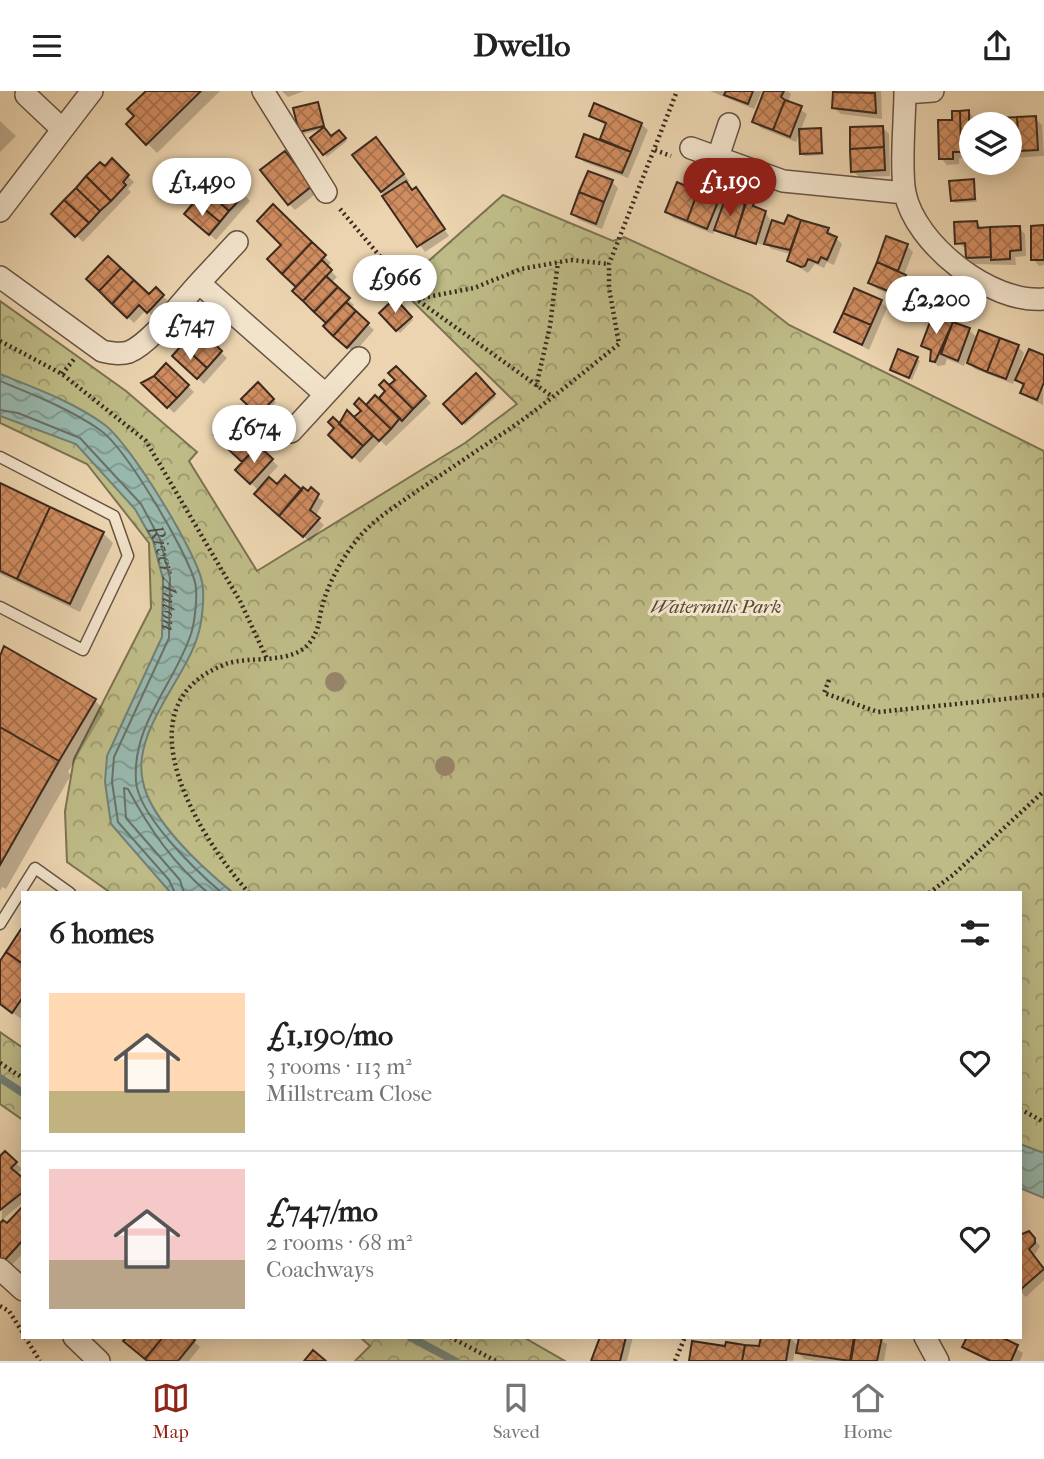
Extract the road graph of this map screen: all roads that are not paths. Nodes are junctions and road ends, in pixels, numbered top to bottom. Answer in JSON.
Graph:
{"nodes":[{"id":1,"x":92,"y":91,"type":"edge"},
{"id":2,"x":263,"y":91,"type":"edge"},
{"id":3,"x":933,"y":91,"type":"edge"},
{"id":4,"x":905,"y":92,"type":"edge"},
{"id":5,"x":26,"y":95,"type":"dead end"},
{"id":6,"x":729,"y":124,"type":"dead end"},
{"id":7,"x":62,"y":129,"type":"junction"},
{"id":8,"x":691,"y":148,"type":"dead end"},
{"id":9,"x":718,"y":157,"type":"junction"},
{"id":10,"x":326,"y":191,"type":"road end"},
{"id":11,"x":905,"y":193,"type":"junction"},
{"id":12,"x":0,"y":211,"type":"edge"},
{"id":13,"x":237,"y":242,"type":"dead end"},
{"id":14,"x":0,"y":277,"type":"edge"},
{"id":15,"x":199,"y":283,"type":"junction"},
{"id":16,"x":1044,"y":299,"type":"edge"},
{"id":17,"x":359,"y":358,"type":"dead end"},
{"id":18,"x":325,"y":394,"type":"junction"},
{"id":19,"x":291,"y":432,"type":"dead end"},
{"id":20,"x":0,"y":457,"type":"edge"},
{"id":21,"x":0,"y":607,"type":"edge"},
{"id":22,"x":67,"y":891,"type":"edge"},
{"id":23,"x":0,"y":924,"type":"edge"},
{"id":24,"x":0,"y":1269,"type":"edge"},
{"id":25,"x":21,"y":1288,"type":"edge"},
{"id":26,"x":76,"y":1339,"type":"edge"},
{"id":27,"x":926,"y":1339,"type":"edge"},
{"id":28,"x":99,"y":1361,"type":"edge"},
{"id":29,"x":938,"y":1361,"type":"edge"}],
"edges":[{"from":1,"to":7,"type":"street"},
{"from":2,"to":10,"type":"street"},
{"from":3,"to":4,"type":"street"},
{"from":4,"to":11,"type":"street"},
{"from":5,"to":7,"type":"street"},
{"from":6,"to":9,"type":"street"},
{"from":7,"to":12,"type":"street"},
{"from":8,"to":9,"type":"street"},
{"from":9,"to":11,"type":"street"},
{"from":11,"to":16,"type":"street"},
{"from":13,"to":15,"type":"street"},
{"from":14,"to":15,"type":"street"},
{"from":15,"to":18,"type":"street"},
{"from":17,"to":18,"type":"street"},
{"from":18,"to":19,"type":"street"},
{"from":20,"to":21,"type":"lane"},
{"from":22,"to":23,"type":"lane"},
{"from":24,"to":25,"type":"street"},
{"from":26,"to":28,"type":"street"},
{"from":27,"to":29,"type":"street"}]}
